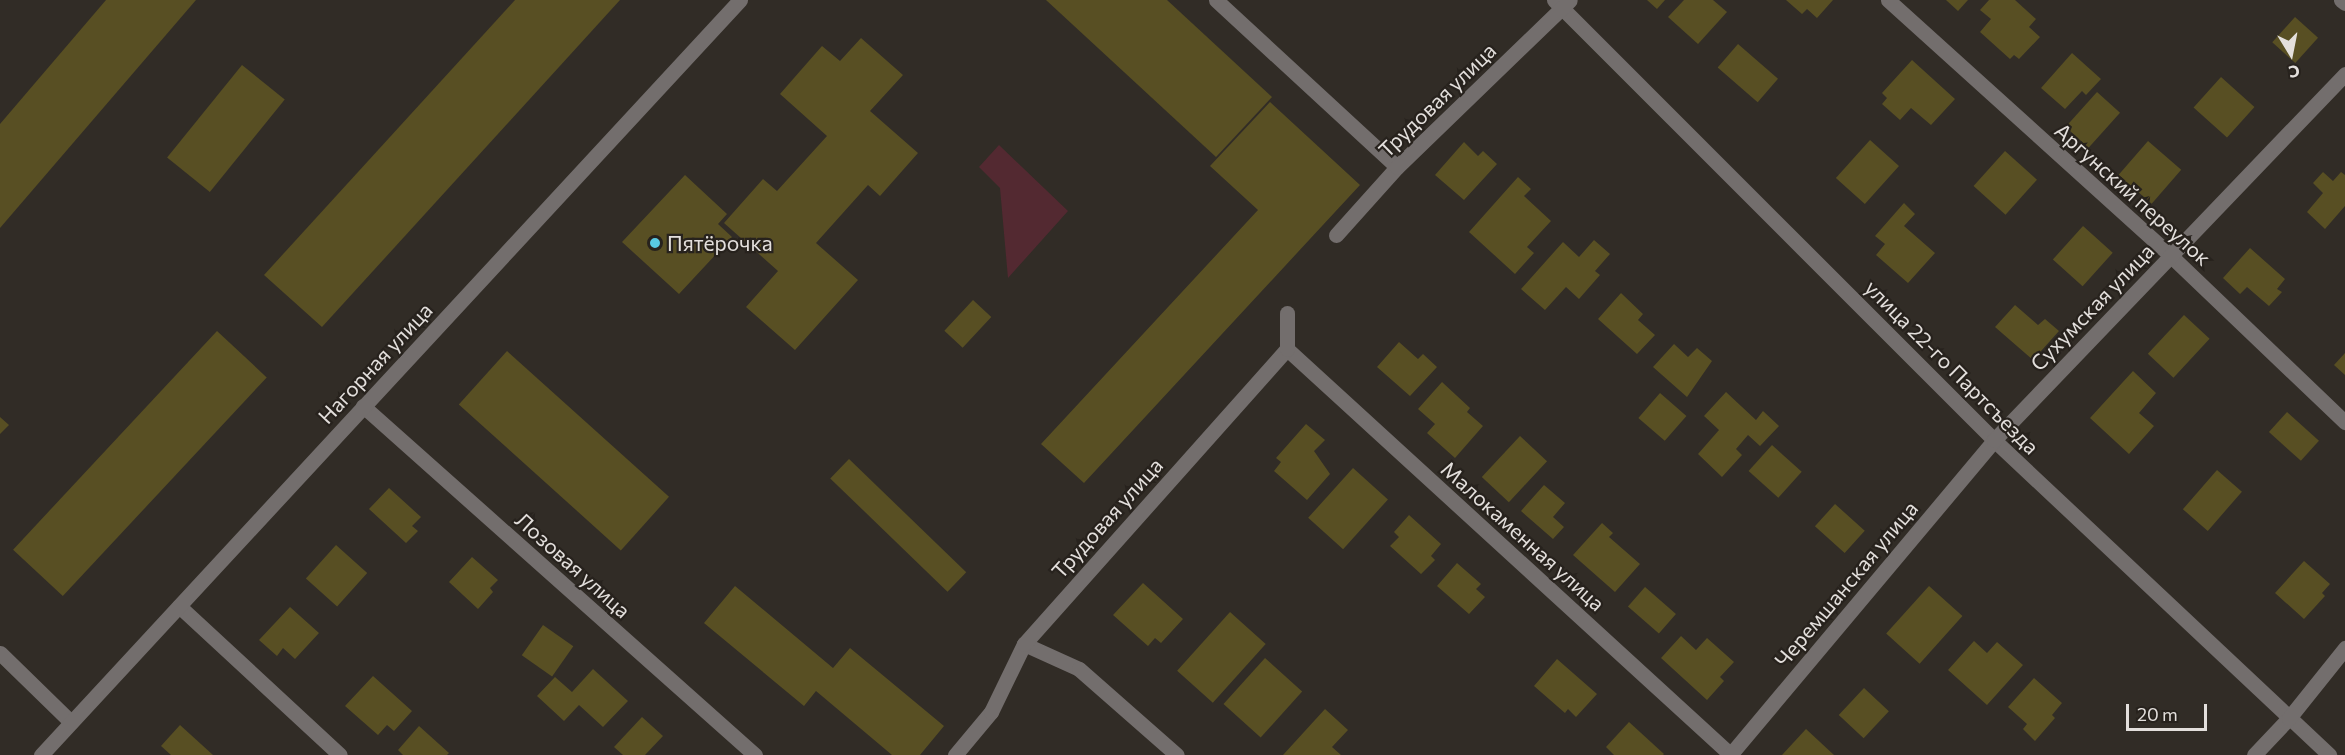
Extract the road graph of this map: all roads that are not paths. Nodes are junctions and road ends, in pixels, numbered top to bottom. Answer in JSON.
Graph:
{"nodes":[{"id":1,"x":740,"y":0,"type":"edge"},
{"id":2,"x":1216,"y":0,"type":"edge"},
{"id":3,"x":1888,"y":0,"type":"edge"},
{"id":4,"x":2341,"y":0,"type":"edge"},
{"id":5,"x":1563,"y":3,"type":"edge"},
{"id":6,"x":2345,"y":3,"type":"edge"},
{"id":7,"x":2345,"y":74,"type":"edge"},
{"id":8,"x":1397,"y":166,"type":"junction"},
{"id":9,"x":1336,"y":235,"type":"dead end"},
{"id":10,"x":2170,"y":255,"type":"junction"},
{"id":11,"x":1287,"y":313,"type":"dead end"},
{"id":12,"x":1287,"y":349,"type":"junction"},
{"id":13,"x":363,"y":406,"type":"junction"},
{"id":14,"x":2345,"y":422,"type":"edge"},
{"id":15,"x":1994,"y":440,"type":"junction"},
{"id":16,"x":179,"y":606,"type":"junction"},
{"id":17,"x":1024,"y":644,"type":"junction"},
{"id":18,"x":2345,"y":648,"type":"edge"},
{"id":19,"x":0,"y":653,"type":"edge"},
{"id":20,"x":2289,"y":718,"type":"junction"},
{"id":21,"x":71,"y":722,"type":"junction"},
{"id":22,"x":41,"y":755,"type":"edge"},
{"id":23,"x":340,"y":755,"type":"edge"},
{"id":24,"x":755,"y":755,"type":"edge"},
{"id":25,"x":955,"y":755,"type":"edge"},
{"id":26,"x":1177,"y":755,"type":"edge"},
{"id":27,"x":1730,"y":755,"type":"edge"},
{"id":28,"x":2254,"y":755,"type":"edge"},
{"id":29,"x":2329,"y":755,"type":"edge"}],
"edges":[{"from":1,"to":13,"type":"street","name":"Нагорная улица"},
{"from":2,"to":8,"type":"street"},
{"from":3,"to":10,"type":"street","name":"Аргунский переулок"},
{"from":4,"to":6,"type":"street"},
{"from":5,"to":8,"type":"street","name":"Трудовая улица"},
{"from":5,"to":15,"type":"street","name":"улица 22-го Партсъезда"},
{"from":7,"to":10,"type":"street","name":"Сухумская улица"},
{"from":8,"to":9,"type":"street","name":"Трудовая улица"},
{"from":10,"to":14,"type":"street","name":"Аргунский переулок"},
{"from":10,"to":15,"type":"street","name":"Сухумская улица"},
{"from":11,"to":12,"type":"street"},
{"from":12,"to":17,"type":"street","name":"Трудовая улица"},
{"from":12,"to":27,"type":"street","name":"Малокаменная улица"},
{"from":13,"to":16,"type":"street","name":"Нагорная улица"},
{"from":13,"to":24,"type":"street","name":"Лозовая улица"},
{"from":15,"to":20,"type":"street","name":"улица 22-го Партсъезда"},
{"from":15,"to":27,"type":"street","name":"Черемшанская улица"},
{"from":16,"to":21,"type":"street","name":"Нагорная улица"},
{"from":16,"to":23,"type":"street"},
{"from":17,"to":25,"type":"street","name":"Трудовая улица"},
{"from":17,"to":26,"type":"street"},
{"from":18,"to":20,"type":"street"},
{"from":19,"to":21,"type":"street"},
{"from":20,"to":28,"type":"street"},
{"from":20,"to":29,"type":"street","name":"улица 22-го Партсъезда"},
{"from":21,"to":22,"type":"street","name":"Нагорная улица"}]}
